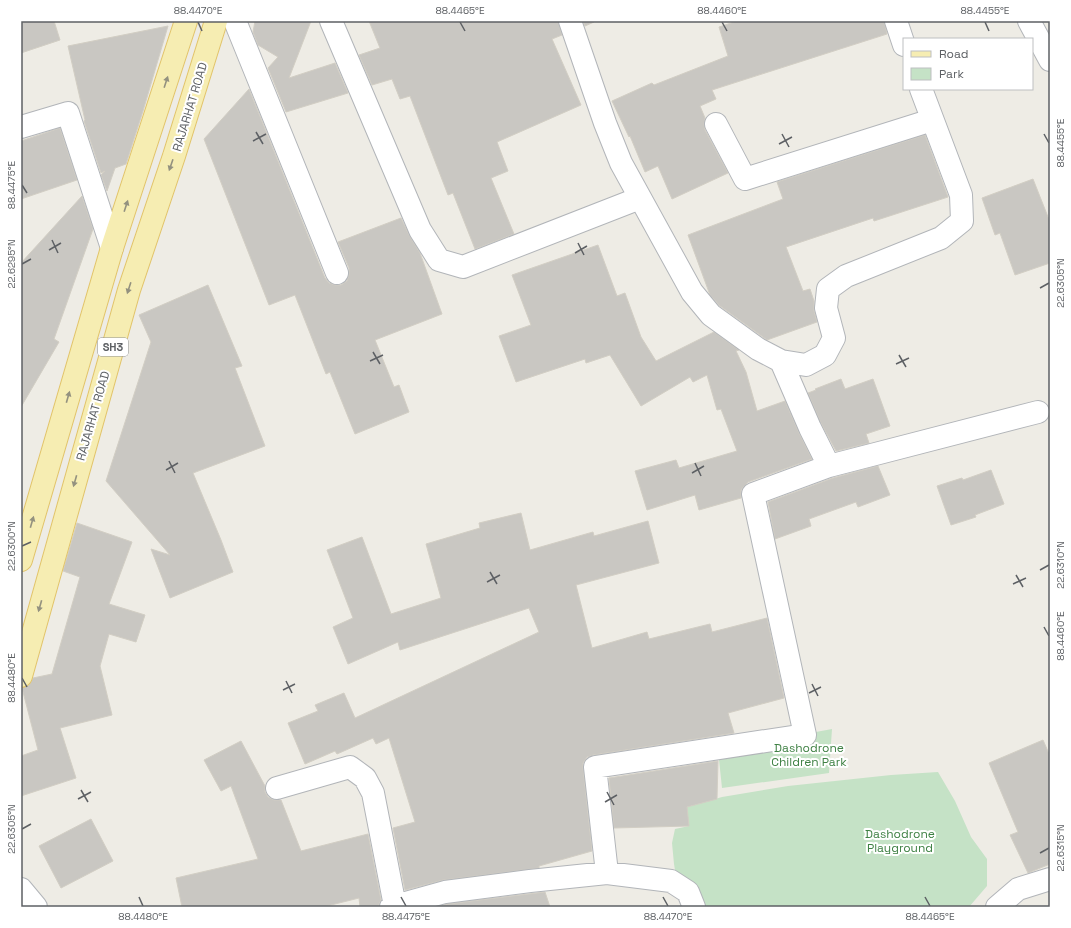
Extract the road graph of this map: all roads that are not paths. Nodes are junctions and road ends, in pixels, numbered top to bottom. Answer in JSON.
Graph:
{"nodes":[{"id":1,"x":186,"y":21,"type":"edge"},
{"id":2,"x":216,"y":21,"type":"edge"},
{"id":3,"x":235,"y":21,"type":"edge"},
{"id":4,"x":332,"y":21,"type":"edge"},
{"id":5,"x":570,"y":21,"type":"edge"},
{"id":6,"x":896,"y":21,"type":"edge"},
{"id":7,"x":1029,"y":21,"type":"edge"},
{"id":8,"x":903,"y":42,"type":"edge"},
{"id":9,"x":1050,"y":60,"type":"edge"},
{"id":10,"x":921,"y":90,"type":"edge"},
{"id":11,"x":932,"y":120,"type":"junction"},
{"id":12,"x":716,"y":124,"type":"dead end"},
{"id":13,"x":21,"y":128,"type":"edge"},
{"id":14,"x":640,"y":198,"type":"junction"},
{"id":15,"x":112,"y":248,"type":"junction"},
{"id":16,"x":337,"y":273,"type":"dead end"},
{"id":17,"x":781,"y":361,"type":"junction"},
{"id":18,"x":1038,"y":412,"type":"dead end"},
{"id":19,"x":829,"y":466,"type":"junction"},
{"id":20,"x":21,"y":560,"type":"edge"},
{"id":21,"x":21,"y":676,"type":"edge"},
{"id":22,"x":277,"y":788,"type":"dead end"},
{"id":23,"x":607,"y":873,"type":"junction"},
{"id":24,"x":1050,"y":879,"type":"edge"},
{"id":25,"x":21,"y":889,"type":"edge"},
{"id":26,"x":36,"y":907,"type":"edge"},
{"id":27,"x":393,"y":907,"type":"edge"},
{"id":28,"x":694,"y":907,"type":"edge"},
{"id":29,"x":996,"y":907,"type":"edge"}],
"edges":[{"from":15,"to":1,"type":"main road","number":"SH3","one_way":true},
{"from":2,"to":21,"type":"main road","name":"RAJARHAT ROAD","number":"SH3","one_way":true},
{"from":3,"to":16,"type":"street"},
{"from":4,"to":14,"type":"street"},
{"from":5,"to":14,"type":"street"},
{"from":6,"to":8,"type":"street"},
{"from":7,"to":9,"type":"street"},
{"from":10,"to":11,"type":"street"},
{"from":11,"to":12,"type":"street"},
{"from":11,"to":17,"type":"street"},
{"from":13,"to":15,"type":"street"},
{"from":14,"to":17,"type":"street"},
{"from":20,"to":15,"type":"main road","number":"SH3","one_way":true},
{"from":17,"to":19,"type":"street"},
{"from":18,"to":19,"type":"street"},
{"from":19,"to":23,"type":"street"},
{"from":22,"to":27,"type":"street"},
{"from":23,"to":27,"type":"street"},
{"from":23,"to":28,"type":"street"},
{"from":24,"to":29,"type":"street"},
{"from":25,"to":26,"type":"street"}]}
